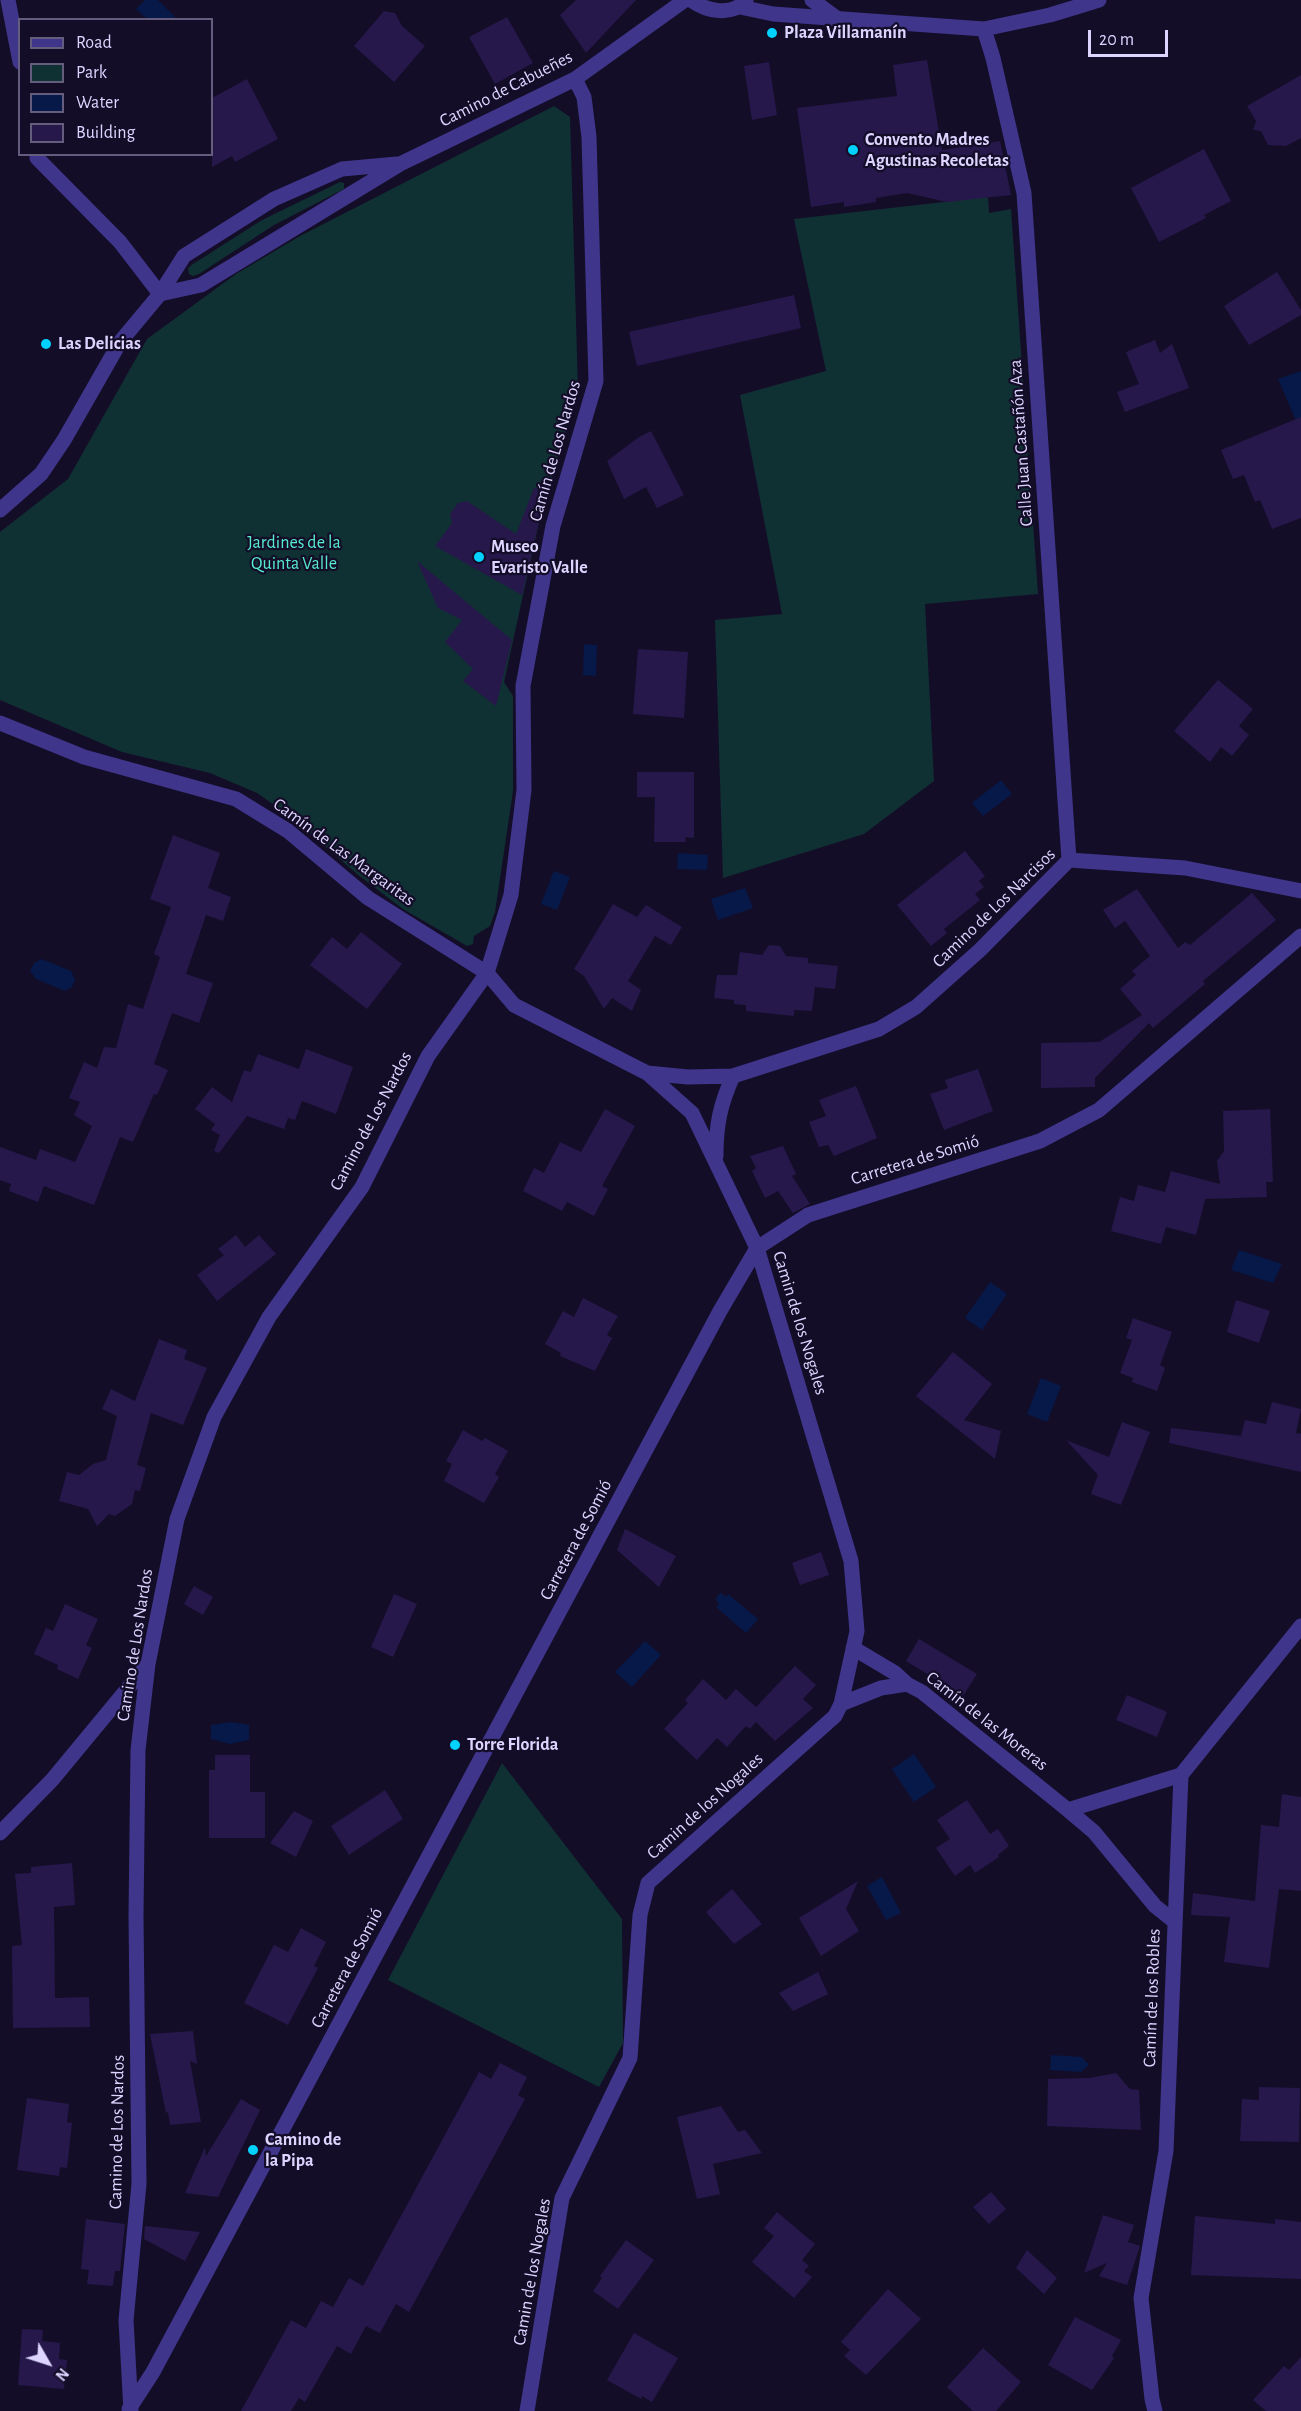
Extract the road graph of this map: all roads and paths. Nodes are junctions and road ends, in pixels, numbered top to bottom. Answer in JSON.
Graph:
{"nodes":[{"id":1,"x":8,"y":0,"type":"edge"},
{"id":2,"x":685,"y":0,"type":"edge"},
{"id":3,"x":692,"y":0,"type":"edge"},
{"id":4,"x":812,"y":0,"type":"edge"},
{"id":5,"x":1099,"y":0,"type":"edge"},
{"id":6,"x":743,"y":4,"type":"edge"},
{"id":7,"x":838,"y":19,"type":"junction"},
{"id":8,"x":984,"y":29,"type":"junction"},
{"id":9,"x":18,"y":52,"type":"edge"},
{"id":10,"x":575,"y":79,"type":"junction"},
{"id":11,"x":37,"y":156,"type":"edge"},
{"id":12,"x":400,"y":164,"type":"junction"},
{"id":13,"x":160,"y":294,"type":"junction"},
{"id":14,"x":0,"y":510,"type":"edge"},
{"id":15,"x":0,"y":723,"type":"edge"},
{"id":16,"x":1069,"y":860,"type":"junction"},
{"id":17,"x":1301,"y":891,"type":"edge"},
{"id":18,"x":1301,"y":936,"type":"edge"},
{"id":19,"x":487,"y":973,"type":"junction"},
{"id":20,"x":647,"y":1073,"type":"junction"},
{"id":21,"x":733,"y":1076,"type":"junction"},
{"id":22,"x":716,"y":1159,"type":"junction"},
{"id":23,"x":757,"y":1248,"type":"junction"},
{"id":24,"x":1301,"y":1626,"type":"edge"},
{"id":25,"x":853,"y":1648,"type":"junction"},
{"id":26,"x":148,"y":1664,"type":"junction"},
{"id":27,"x":906,"y":1684,"type":"junction"},
{"id":28,"x":841,"y":1704,"type":"junction"},
{"id":29,"x":1181,"y":1775,"type":"junction"},
{"id":30,"x":1068,"y":1810,"type":"junction"},
{"id":31,"x":0,"y":1833,"type":"edge"},
{"id":32,"x":1175,"y":1922,"type":"junction"},
{"id":33,"x":129,"y":2410,"type":"edge"},
{"id":34,"x":527,"y":2411,"type":"edge"},
{"id":35,"x":1155,"y":2411,"type":"edge"}],
"edges":[{"from":1,"to":9,"type":"street"},
{"from":2,"to":10,"type":"street","name":"Camino de Cabueñes"},
{"from":3,"to":6,"type":"street"},
{"from":4,"to":7,"type":"street"},
{"from":5,"to":8,"type":"street"},
{"from":6,"to":7,"type":"street"},
{"from":7,"to":8,"type":"street"},
{"from":8,"to":16,"type":"street","name":"Calle Juan Castañón Aza"},
{"from":10,"to":12,"type":"street","name":"Camino de Cabueñes"},
{"from":10,"to":19,"type":"street","name":"Camín de Los Nardos"},
{"from":11,"to":13,"type":"street"},
{"from":12,"to":13,"type":"street","name":"Camino de Cabueñes"},
{"from":12,"to":13,"type":"street","name":"Camino de Cabueñes"},
{"from":13,"to":14,"type":"street","name":"Camino de Cabueñes"},
{"from":15,"to":19,"type":"street","name":"Camín de Las Margaritas"},
{"from":16,"to":17,"type":"street","name":"Camino de Los Narcisos"},
{"from":16,"to":21,"type":"street","name":"Camino de Los Narcisos"},
{"from":18,"to":23,"type":"street","name":"Carretera de Somió"},
{"from":19,"to":20,"type":"street","name":"Camín de Las Margaritas"},
{"from":19,"to":26,"type":"street","name":"Camino de Los Nardos"},
{"from":20,"to":21,"type":"street","name":"Camino de Los Narcisos"},
{"from":20,"to":22,"type":"street","name":"Camin de los Nogales"},
{"from":21,"to":22,"type":"street"},
{"from":22,"to":23,"type":"street","name":"Camin de los Nogales"},
{"from":23,"to":25,"type":"street","name":"Camin de los Nogales"},
{"from":23,"to":33,"type":"street","name":"Carretera de Somió"},
{"from":24,"to":29,"type":"street"},
{"from":25,"to":27,"type":"street"},
{"from":25,"to":28,"type":"street","name":"Camin de los Nogales"},
{"from":26,"to":31,"type":"street"},
{"from":26,"to":33,"type":"street","name":"Camino de Los Nardos"},
{"from":27,"to":28,"type":"street","name":"Camín de las Moreras"},
{"from":27,"to":30,"type":"street","name":"Camín de las Moreras"},
{"from":28,"to":34,"type":"street","name":"Camin de los Nogales"},
{"from":29,"to":30,"type":"street"},
{"from":29,"to":32,"type":"street","name":"Camín de los Robles"},
{"from":30,"to":32,"type":"street","name":"Camín de las Moreras"},
{"from":32,"to":35,"type":"street","name":"Camín de los Robles"}]}
